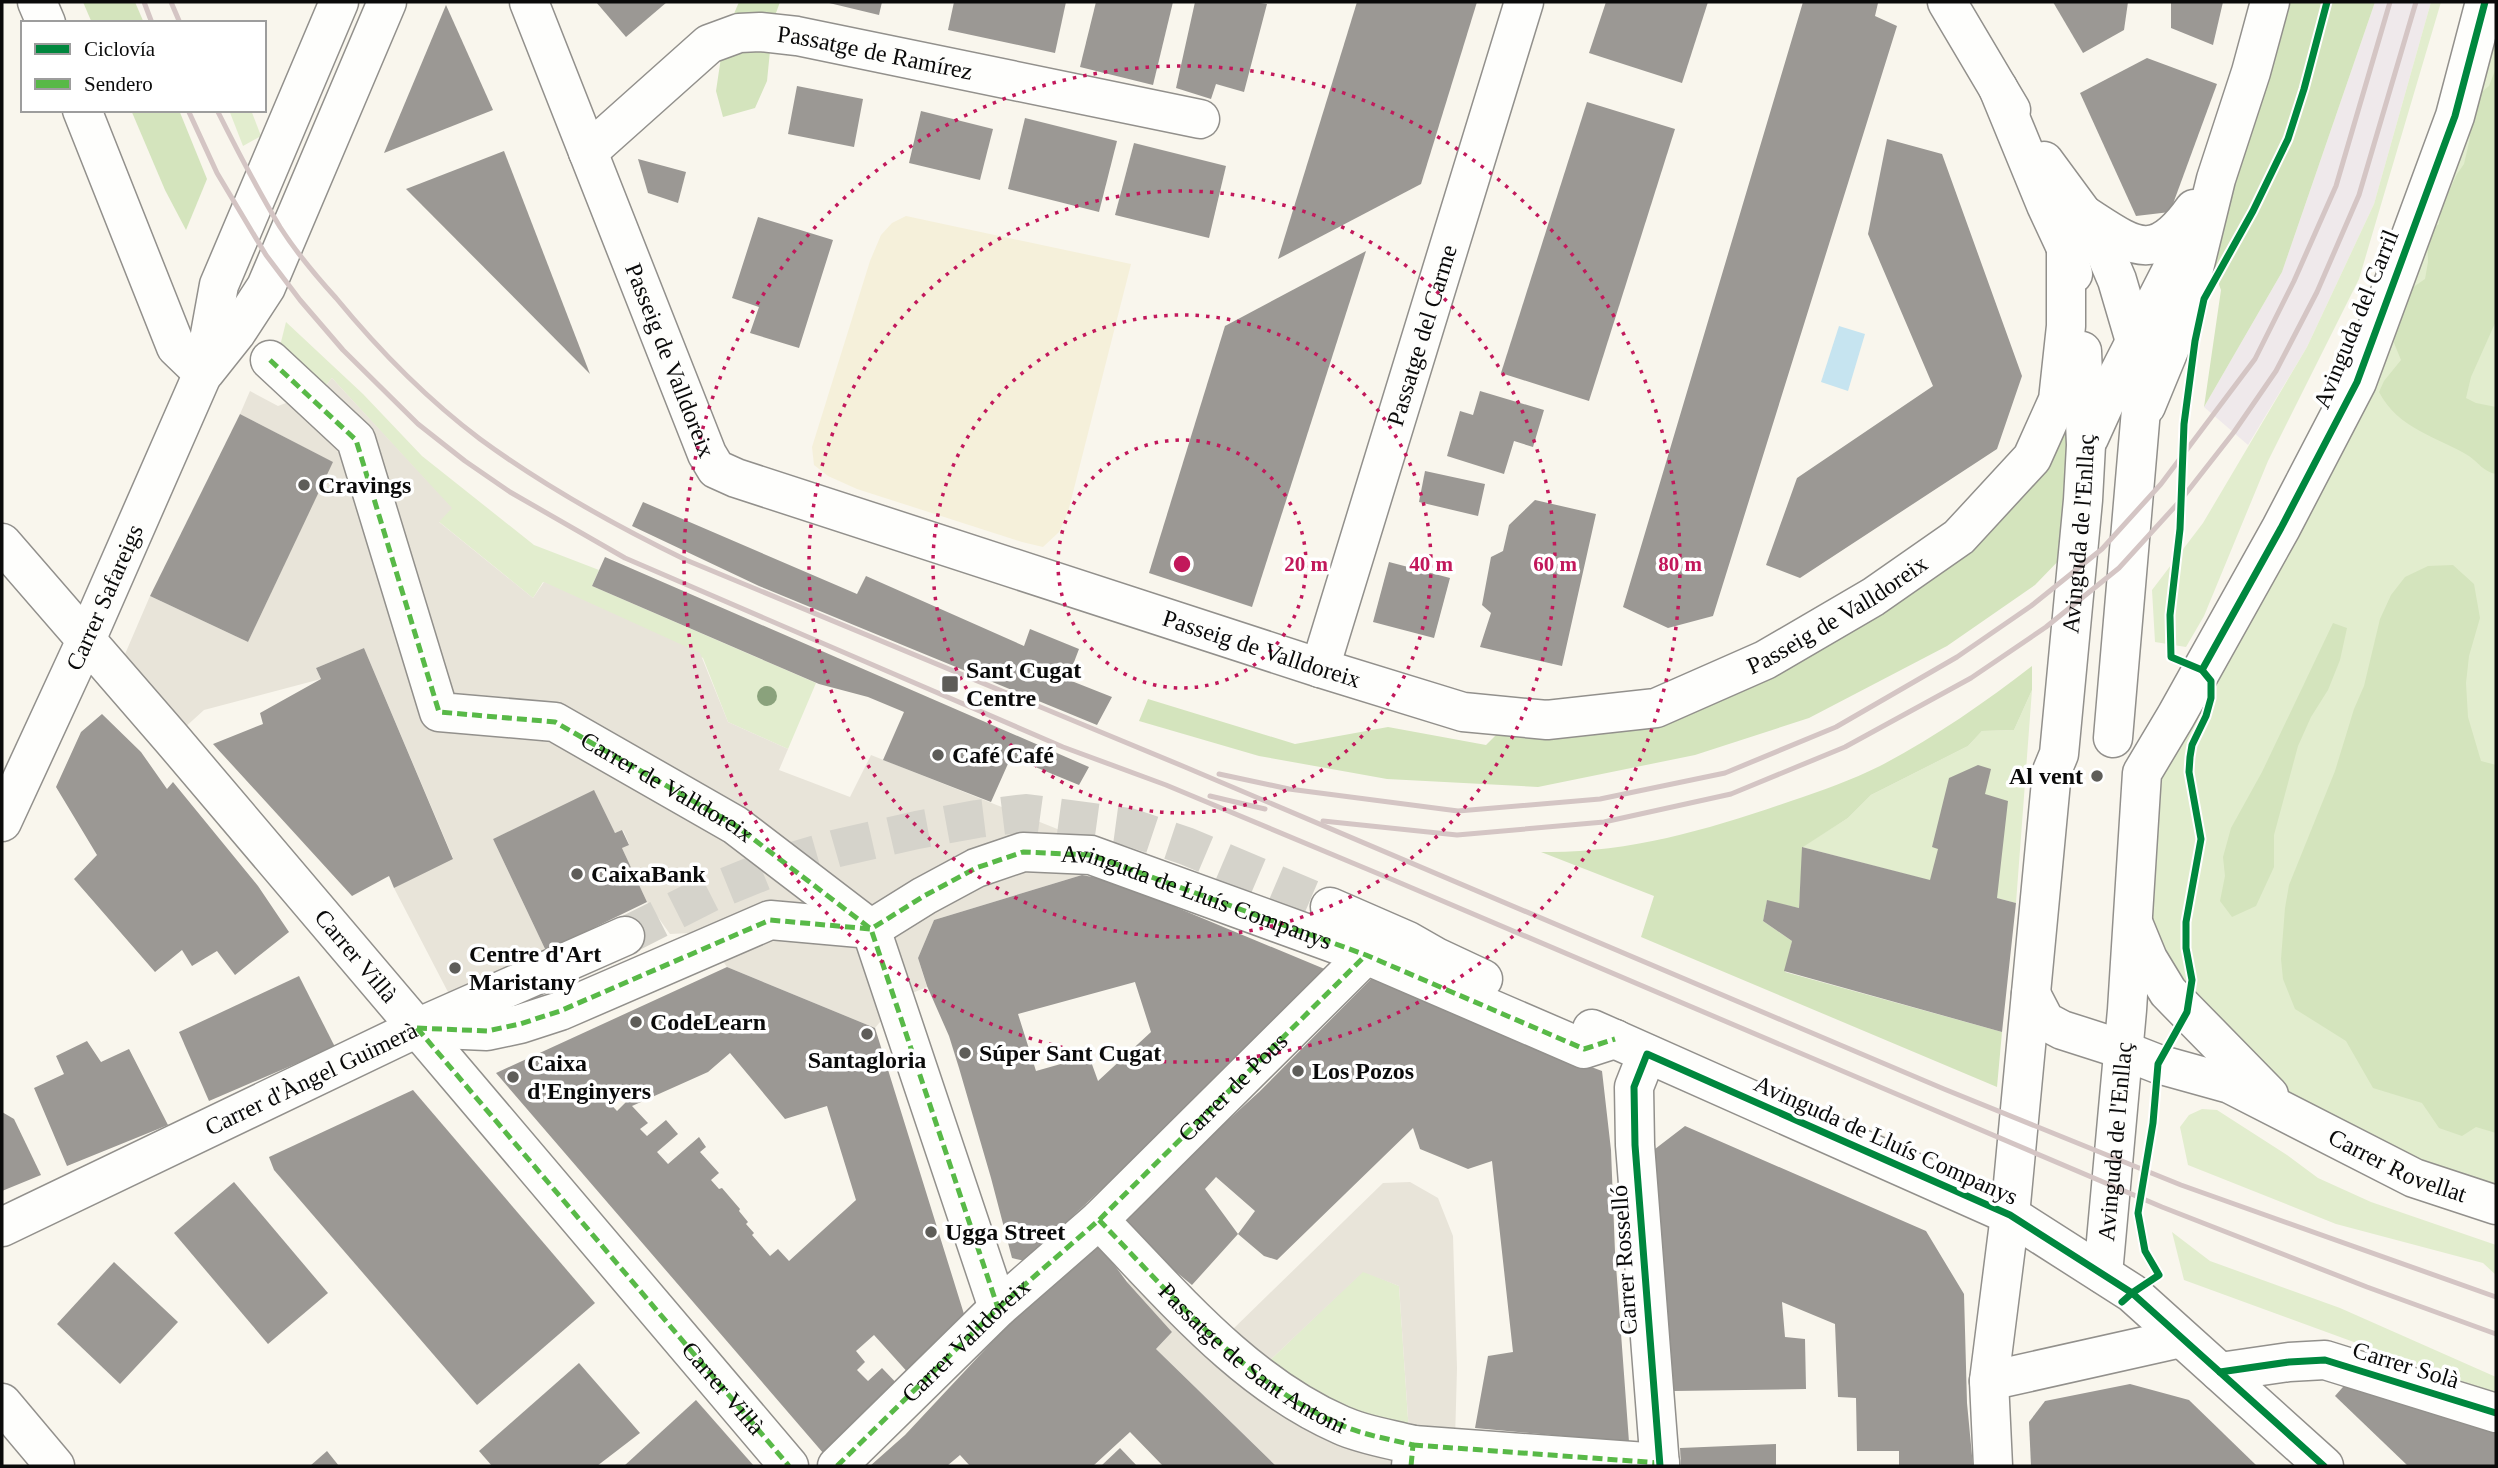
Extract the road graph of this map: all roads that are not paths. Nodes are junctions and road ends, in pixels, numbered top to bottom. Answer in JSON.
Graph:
{"nodes":[{"id":1,"x":37,"y":2,"type":"edge"},
{"id":2,"x":339,"y":2,"type":"edge"},
{"id":3,"x":387,"y":2,"type":"edge"},
{"id":4,"x":529,"y":2,"type":"edge"},
{"id":5,"x":1524,"y":2,"type":"edge"},
{"id":6,"x":1947,"y":2,"type":"edge"},
{"id":7,"x":2270,"y":2,"type":"edge"},
{"id":8,"x":2485,"y":2,"type":"edge"},
{"id":9,"x":45,"y":21,"type":"edge"},
{"id":10,"x":1998,"y":88,"type":"junction"},
{"id":11,"x":83,"y":112,"type":"edge"},
{"id":12,"x":1200,"y":119,"type":"dead end"},
{"id":13,"x":588,"y":152,"type":"junction"},
{"id":14,"x":2216,"y":178,"type":"junction"},
{"id":15,"x":2083,"y":214,"type":"junction"},
{"id":16,"x":2066,"y":248,"type":"junction"},
{"id":17,"x":2136,"y":345,"type":"junction"},
{"id":18,"x":270,"y":360,"type":"dead end"},
{"id":19,"x":203,"y":373,"type":"junction"},
{"id":20,"x":2141,"y":422,"type":"junction"},
{"id":21,"x":2086,"y":445,"type":"junction"},
{"id":22,"x":2,"y":543,"type":"edge"},
{"id":23,"x":86,"y":640,"type":"junction"},
{"id":24,"x":1320,"y":668,"type":"junction"},
{"id":25,"x":2113,"y":738,"type":"junction"},
{"id":26,"x":2059,"y":754,"type":"junction"},
{"id":27,"x":2142,"y":773,"type":"junction"},
{"id":28,"x":2,"y":822,"type":"edge"},
{"id":29,"x":1330,"y":907,"type":"tunnel mouth"},
{"id":30,"x":2133,"y":922,"type":"junction"},
{"id":31,"x":872,"y":929,"type":"junction"},
{"id":32,"x":625,"y":936,"type":"tunnel mouth"},
{"id":33,"x":1366,"y":955,"type":"junction"},
{"id":34,"x":2031,"y":994,"type":"junction"},
{"id":35,"x":2127,"y":1010,"type":"junction"},
{"id":36,"x":417,"y":1028,"type":"junction"},
{"id":37,"x":2082,"y":1037,"type":"junction"},
{"id":38,"x":1631,"y":1046,"type":"junction"},
{"id":39,"x":2123,"y":1050,"type":"junction"},
{"id":40,"x":2301,"y":1121,"type":"junction"},
{"id":41,"x":2496,"y":1205,"type":"edge"},
{"id":42,"x":2010,"y":1215,"type":"junction"},
{"id":43,"x":1099,"y":1220,"type":"junction"},
{"id":44,"x":2,"y":1227,"type":"edge"},
{"id":45,"x":2103,"y":1273,"type":"junction"},
{"id":46,"x":998,"y":1308,"type":"junction"},
{"id":47,"x":2181,"y":1338,"type":"junction"},
{"id":48,"x":2220,"y":1372,"type":"junction"},
{"id":49,"x":1989,"y":1381,"type":"junction"},
{"id":50,"x":2,"y":1403,"type":"edge"},
{"id":51,"x":2496,"y":1413,"type":"edge"},
{"id":52,"x":1412,"y":1456,"type":"edge"},
{"id":53,"x":1660,"y":1464,"type":"edge"},
{"id":54,"x":55,"y":1466,"type":"edge"},
{"id":55,"x":789,"y":1466,"type":"edge"},
{"id":56,"x":837,"y":1466,"type":"edge"},
{"id":57,"x":1993,"y":1466,"type":"edge"},
{"id":58,"x":2324,"y":1466,"type":"edge"}],
"edges":[{"from":1,"to":9,"type":"street"},
{"from":2,"to":19,"type":"street","name":"Carrer Safareigs"},
{"from":3,"to":19,"type":"street","name":"Carrer Safareigs"},
{"from":4,"to":13,"type":"street","name":"Passeig de Valldoreix"},
{"from":5,"to":24,"type":"street","name":"Passatge del Carme"},
{"from":6,"to":10,"type":"street","name":"Avinguda de l'Enllaç"},
{"from":7,"to":14,"type":"street"},
{"from":8,"to":27,"type":"street","name":"Avinguda del Carril"},
{"from":10,"to":15,"type":"street","name":"Avinguda de l'Enllaç"},
{"from":10,"to":16,"type":"street","name":"Avinguda de l'Enllaç"},
{"from":11,"to":19,"type":"street"},
{"from":12,"to":13,"type":"street","name":"Passatge de Ramírez"},
{"from":13,"to":24,"type":"street","name":"Passeig de Valldoreix"},
{"from":14,"to":15,"type":"street"},
{"from":14,"to":17,"type":"street"},
{"from":14,"to":20,"type":"street"},
{"from":15,"to":17,"type":"street","name":"Avinguda de l'Enllaç"},
{"from":16,"to":21,"type":"street","name":"Avinguda de l'Enllaç"},
{"from":16,"to":24,"type":"street","name":"Passeig de Valldoreix"},
{"from":17,"to":20,"type":"street","name":"Avinguda de l'Enllaç"},
{"from":17,"to":21,"type":"street"},
{"from":18,"to":31,"type":"street","name":"Carrer de Valldoreix"},
{"from":19,"to":23,"type":"street","name":"Carrer Safareigs"},
{"from":20,"to":25,"type":"street","name":"Avinguda de l'Enllaç"},
{"from":21,"to":26,"type":"street","name":"Avinguda de l'Enllaç"},
{"from":22,"to":23,"type":"street","name":"Carrer Villà"},
{"from":23,"to":28,"type":"street","name":"Carrer Safareigs"},
{"from":23,"to":36,"type":"street","name":"Carrer Villà"},
{"from":25,"to":26,"type":"street"},
{"from":25,"to":27,"type":"street"},
{"from":26,"to":34,"type":"street","name":"Avinguda de l'Enllaç"},
{"from":27,"to":30,"type":"street","name":"Avinguda de l'Enllaç"},
{"from":29,"to":38,"type":"street","name":"Avinguda de Lluís Companys"},
{"from":30,"to":35,"type":"street","name":"Avinguda de l'Enllaç"},
{"from":30,"to":40,"type":"street","name":"Carrer Rovellat"},
{"from":31,"to":33,"type":"street","name":"Avinguda de Lluís Companys"},
{"from":31,"to":36,"type":"street"},
{"from":31,"to":46,"type":"street"},
{"from":32,"to":36,"type":"street","name":"Carrer d'Àngel Guimerà"},
{"from":33,"to":38,"type":"street","name":"Avinguda de Lluís Companys"},
{"from":33,"to":43,"type":"street","name":"Carrer de Pous"},
{"from":34,"to":37,"type":"street","name":"Avinguda de l'Enllaç"},
{"from":34,"to":42,"type":"street","name":"Avinguda de l'Enllaç"},
{"from":35,"to":37,"type":"street","name":"Avinguda de l'Enllaç"},
{"from":35,"to":39,"type":"street","name":"Avinguda de l'Enllaç"},
{"from":36,"to":44,"type":"street","name":"Carrer d'Àngel Guimerà"},
{"from":36,"to":55,"type":"street","name":"Carrer Villà"},
{"from":37,"to":39,"type":"street","name":"Carrer Rovellat"},
{"from":38,"to":42,"type":"street","name":"Avinguda de Lluís Companys"},
{"from":38,"to":53,"type":"street","name":"Carrer Rosselló"},
{"from":39,"to":40,"type":"street","name":"Carrer Rovellat"},
{"from":39,"to":45,"type":"street","name":"Avinguda de l'Enllaç"},
{"from":40,"to":41,"type":"street","name":"Carrer Rovellat"},
{"from":42,"to":45,"type":"street","name":"Avinguda de Lluís Companys"},
{"from":42,"to":49,"type":"street","name":"Avinguda de l'Enllaç"},
{"from":43,"to":46,"type":"street","name":"Carrer Valldoreix"},
{"from":43,"to":52,"type":"street","name":"Passatge de Sant Antoni"},
{"from":45,"to":47,"type":"street","name":"Avinguda de Lluís Companys"},
{"from":46,"to":56,"type":"street","name":"Carrer Valldoreix"},
{"from":47,"to":48,"type":"street","name":"Avinguda de Lluís Companys"},
{"from":47,"to":49,"type":"street"},
{"from":48,"to":51,"type":"street","name":"Carrer Solà"},
{"from":48,"to":58,"type":"street","name":"Avinguda de Lluís Companys"},
{"from":49,"to":57,"type":"street","name":"Avinguda de l'Enllaç"},
{"from":50,"to":54,"type":"street"},
{"from":52,"to":53,"type":"street","name":"Passatge de Sant Antoni"}]}
